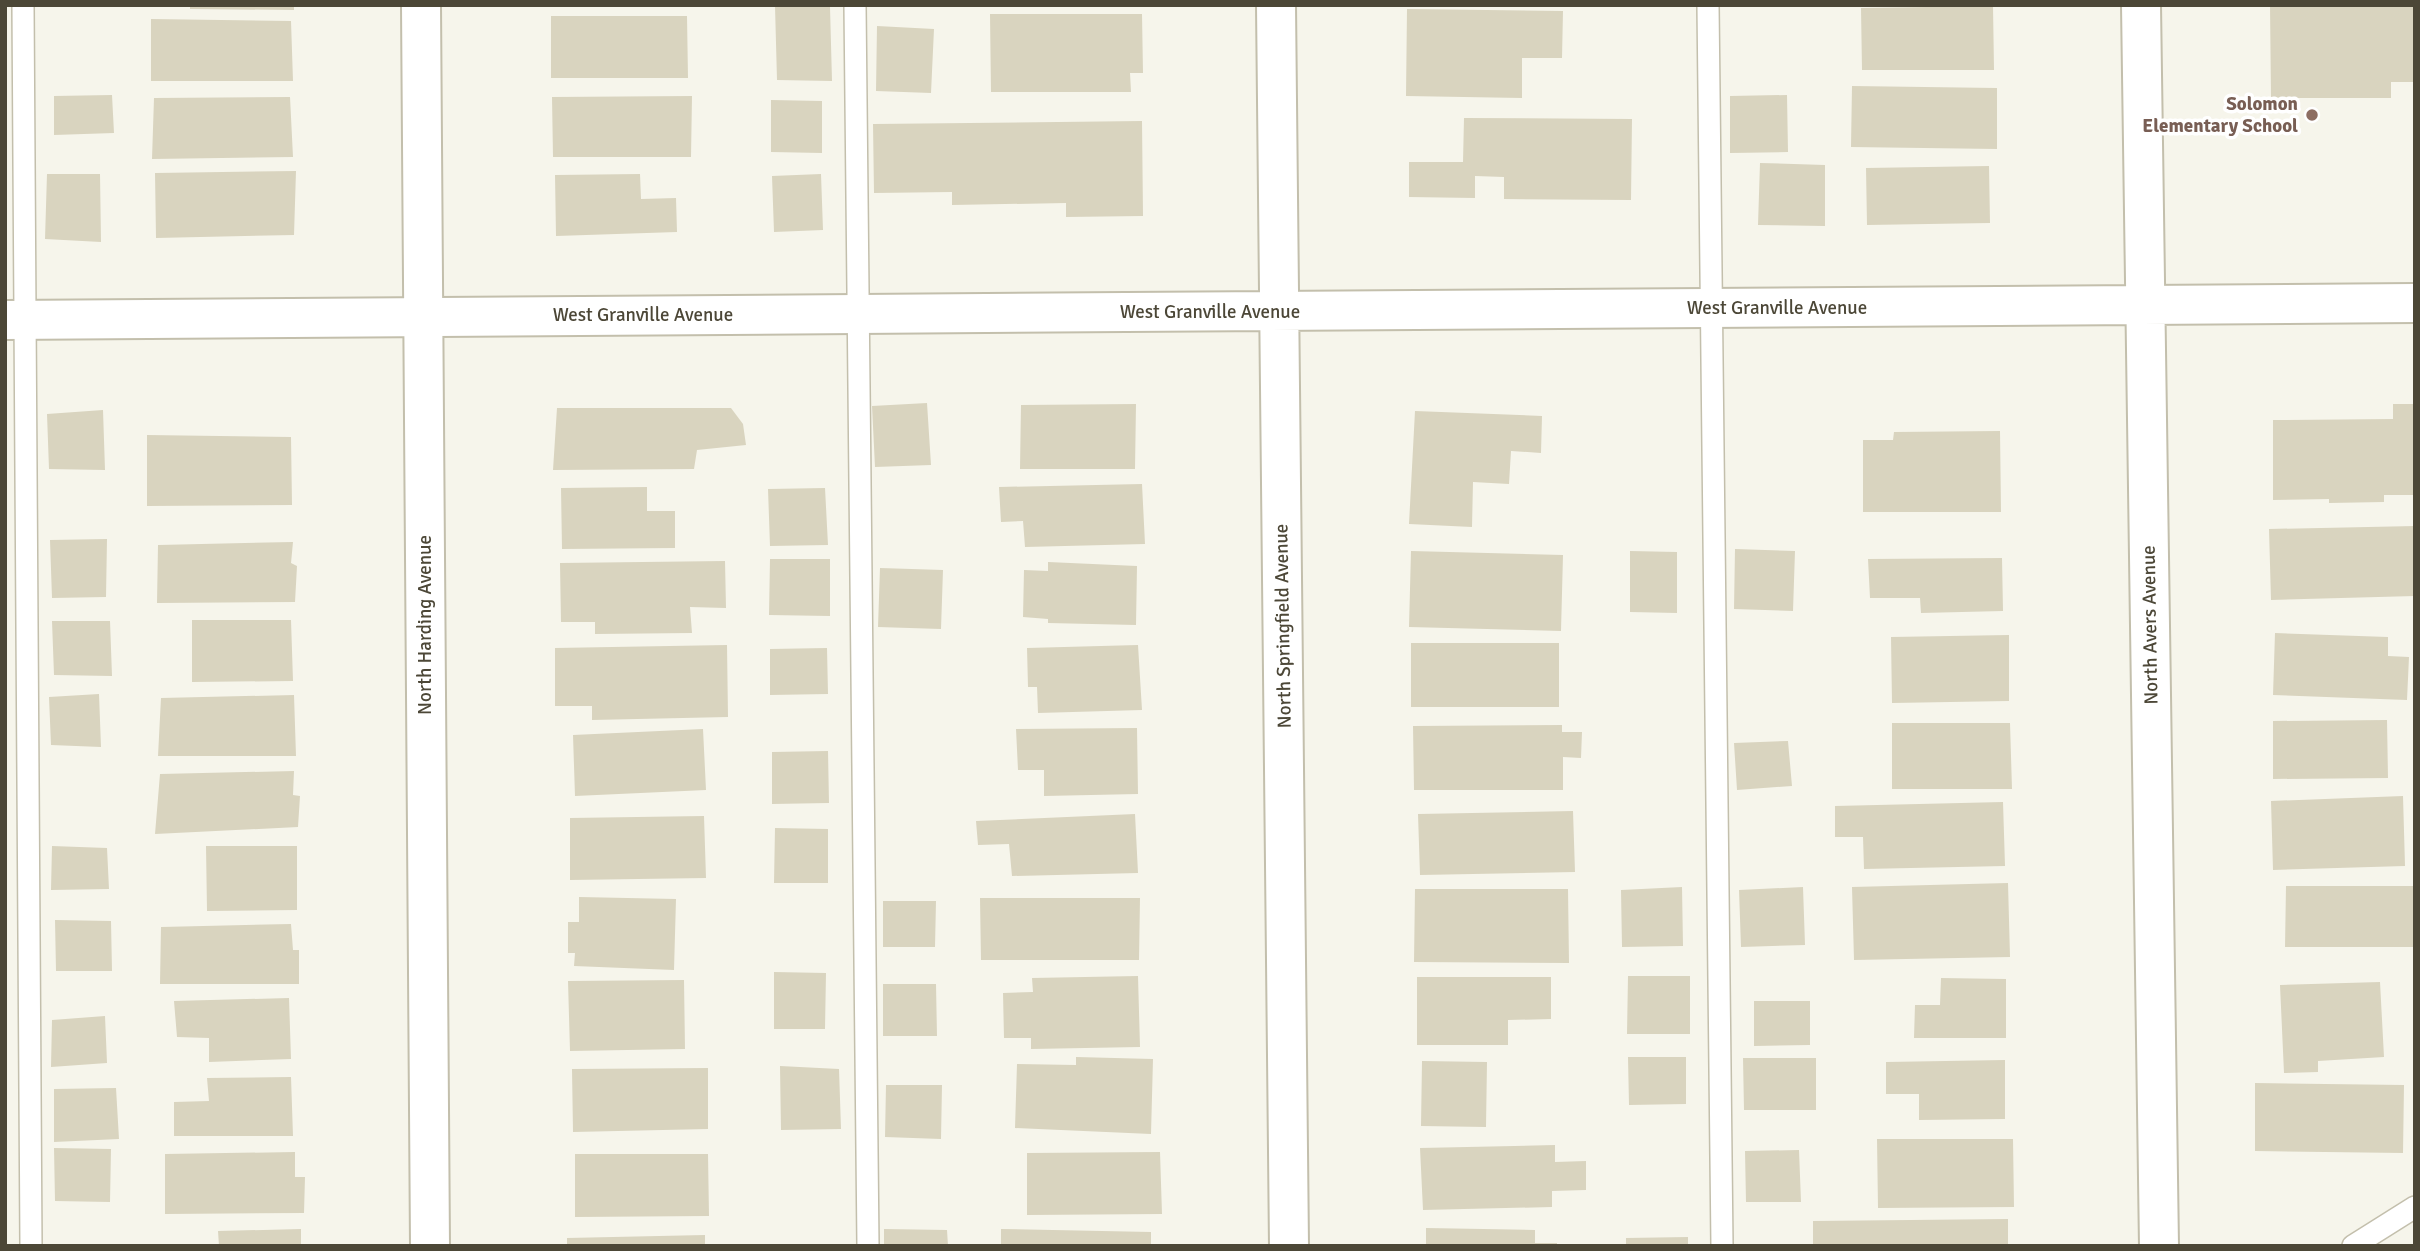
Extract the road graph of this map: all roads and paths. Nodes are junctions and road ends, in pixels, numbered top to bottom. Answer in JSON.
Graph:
{"nodes":[{"id":1,"x":23,"y":5,"type":"edge"},
{"id":2,"x":421,"y":5,"type":"edge"},
{"id":3,"x":855,"y":5,"type":"edge"},
{"id":4,"x":1276,"y":5,"type":"edge"},
{"id":5,"x":1708,"y":5,"type":"edge"},
{"id":6,"x":2141,"y":5,"type":"edge"},
{"id":7,"x":2415,"y":303,"type":"edge"},
{"id":8,"x":2146,"y":304,"type":"junction"},
{"id":9,"x":1712,"y":308,"type":"junction"},
{"id":10,"x":1280,"y":311,"type":"junction"},
{"id":11,"x":859,"y":314,"type":"junction"},
{"id":12,"x":423,"y":317,"type":"junction"},
{"id":13,"x":16,"y":320,"type":"edge"},
{"id":14,"x":2415,"y":1207,"type":"edge"},
{"id":15,"x":32,"y":1246,"type":"edge"},
{"id":16,"x":430,"y":1246,"type":"edge"},
{"id":17,"x":868,"y":1246,"type":"edge"},
{"id":18,"x":1289,"y":1246,"type":"edge"},
{"id":19,"x":1722,"y":1246,"type":"edge"},
{"id":20,"x":2159,"y":1246,"type":"edge"},
{"id":21,"x":2353,"y":1246,"type":"edge"}],
"edges":[{"from":1,"to":13,"type":"lane"},
{"from":2,"to":12,"type":"street","name":"North Harding Avenue"},
{"from":3,"to":11,"type":"lane"},
{"from":4,"to":10,"type":"street","name":"North Springfield Avenue"},
{"from":5,"to":9,"type":"lane"},
{"from":6,"to":8,"type":"street","name":"North Avers Avenue"},
{"from":7,"to":8,"type":"street","name":"West Granville Avenue"},
{"from":8,"to":9,"type":"street","name":"West Granville Avenue"},
{"from":8,"to":20,"type":"street","name":"North Avers Avenue"},
{"from":9,"to":10,"type":"street","name":"West Granville Avenue"},
{"from":9,"to":19,"type":"lane"},
{"from":10,"to":11,"type":"street","name":"West Granville Avenue"},
{"from":10,"to":18,"type":"street","name":"North Springfield Avenue"},
{"from":11,"to":12,"type":"street","name":"West Granville Avenue"},
{"from":11,"to":17,"type":"lane"},
{"from":12,"to":13,"type":"street","name":"West Granville Avenue"},
{"from":12,"to":16,"type":"street","name":"North Harding Avenue"},
{"from":13,"to":15,"type":"lane"},
{"from":14,"to":21,"type":"lane"}]}
